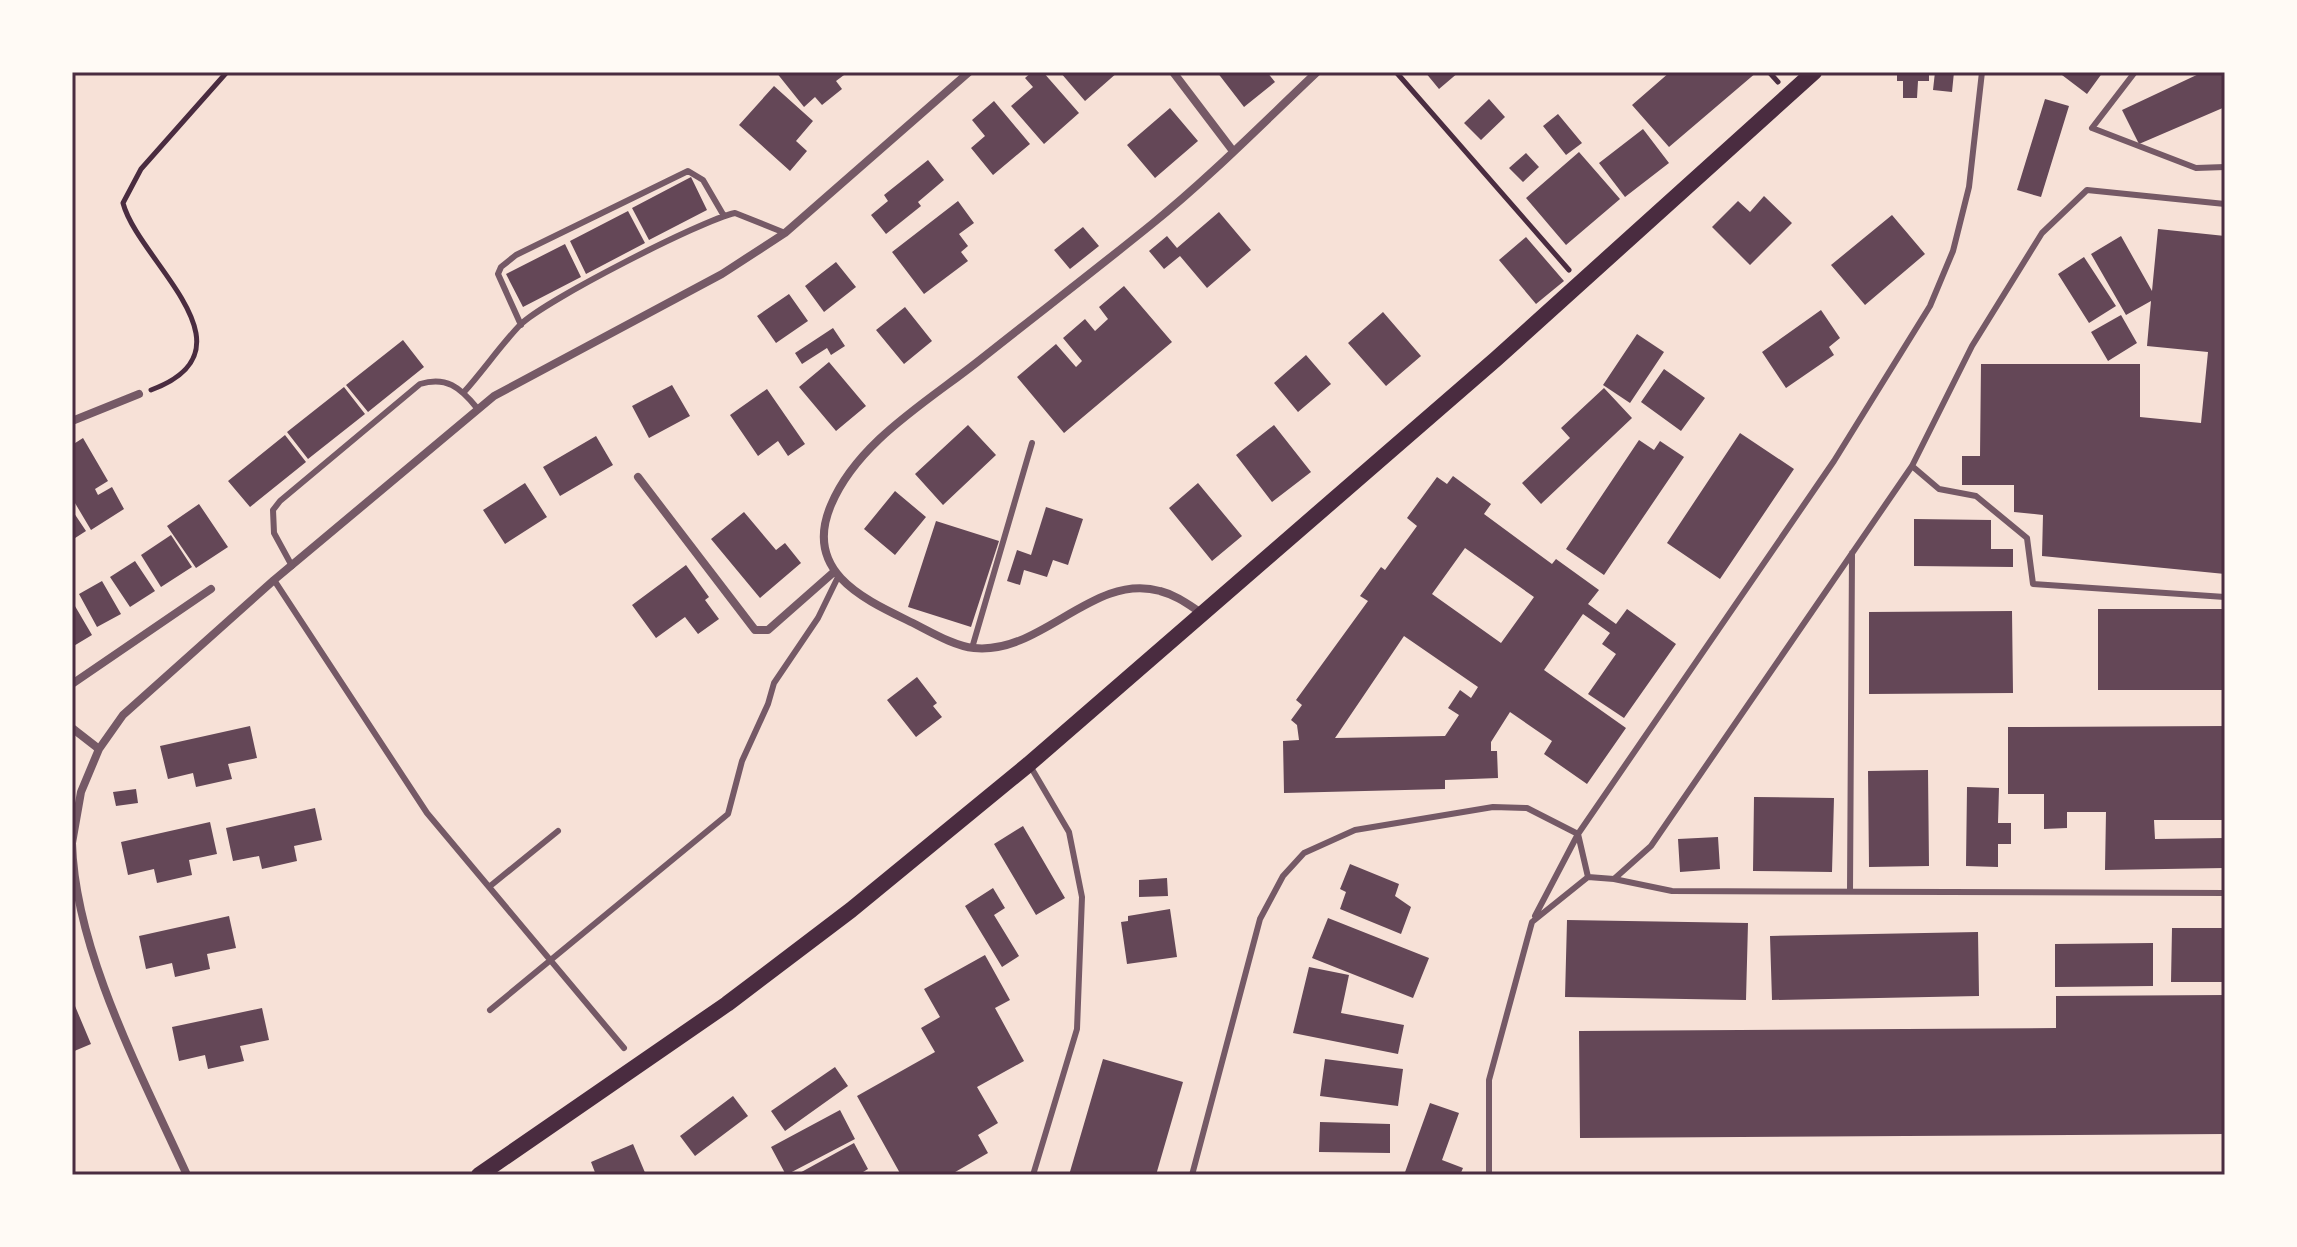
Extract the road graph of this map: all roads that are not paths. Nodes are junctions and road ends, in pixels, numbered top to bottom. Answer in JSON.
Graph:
{"nodes":[{"id":1,"x":969,"y":72,"type":"edge"},
{"id":2,"x":1173,"y":72,"type":"edge"},
{"id":3,"x":1317,"y":72,"type":"edge"},
{"id":4,"x":1814,"y":72,"type":"edge"},
{"id":5,"x":1982,"y":72,"type":"edge"},
{"id":6,"x":2135,"y":72,"type":"edge"},
{"id":7,"x":1233,"y":151,"type":"junction"},
{"id":8,"x":2225,"y":167,"type":"edge"},
{"id":9,"x":2225,"y":204,"type":"edge"},
{"id":10,"x":724,"y":216,"type":"junction"},
{"id":11,"x":785,"y":233,"type":"junction"},
{"id":12,"x":521,"y":325,"type":"junction"},
{"id":13,"x":464,"y":392,"type":"junction"},
{"id":14,"x":139,"y":394,"type":"road end"},
{"id":15,"x":477,"y":408,"type":"junction"},
{"id":16,"x":72,"y":421,"type":"edge"},
{"id":17,"x":1032,"y":443,"type":"dead end"},
{"id":18,"x":1912,"y":466,"type":"junction"},
{"id":19,"x":638,"y":477,"type":"dead end"},
{"id":20,"x":1852,"y":553,"type":"junction"},
{"id":21,"x":292,"y":566,"type":"junction"},
{"id":22,"x":836,"y":574,"type":"junction"},
{"id":23,"x":274,"y":580,"type":"junction"},
{"id":24,"x":211,"y":589,"type":"dead end"},
{"id":25,"x":2225,"y":597,"type":"edge"},
{"id":26,"x":1204,"y":614,"type":"junction"},
{"id":27,"x":972,"y":648,"type":"junction"},
{"id":28,"x":72,"y":684,"type":"edge"},
{"id":29,"x":72,"y":728,"type":"edge"},
{"id":30,"x":99,"y":749,"type":"junction"},
{"id":31,"x":1029,"y":764,"type":"junction"},
{"id":32,"x":558,"y":831,"type":"dead end"},
{"id":33,"x":1578,"y":834,"type":"junction"},
{"id":34,"x":72,"y":843,"type":"edge"},
{"id":35,"x":1588,"y":877,"type":"junction"},
{"id":36,"x":1614,"y":879,"type":"junction"},
{"id":37,"x":489,"y":887,"type":"junction"},
{"id":38,"x":1850,"y":891,"type":"junction"},
{"id":39,"x":2225,"y":893,"type":"edge"},
{"id":40,"x":1532,"y":922,"type":"junction"},
{"id":41,"x":550,"y":960,"type":"junction"},
{"id":42,"x":490,"y":1010,"type":"dead end"},
{"id":43,"x":624,"y":1048,"type":"dead end"},
{"id":44,"x":187,"y":1175,"type":"edge"},
{"id":45,"x":479,"y":1175,"type":"edge"},
{"id":46,"x":1033,"y":1175,"type":"edge"},
{"id":47,"x":1192,"y":1175,"type":"edge"},
{"id":48,"x":1489,"y":1175,"type":"edge"}],
"edges":[{"from":1,"to":11,"type":"street"},
{"from":2,"to":7,"type":"street"},
{"from":3,"to":7,"type":"street"},
{"from":4,"to":26,"type":"main road"},
{"from":5,"to":33,"type":"lane"},
{"from":6,"to":8,"type":"lane"},
{"from":7,"to":22,"type":"street"},
{"from":9,"to":18,"type":"lane"},
{"from":10,"to":11,"type":"lane"},
{"from":10,"to":12,"type":"lane"},
{"from":10,"to":12,"type":"lane"},
{"from":11,"to":15,"type":"street"},
{"from":12,"to":13,"type":"lane"},
{"from":13,"to":15,"type":"lane"},
{"from":13,"to":21,"type":"lane"},
{"from":14,"to":16,"type":"street"},
{"from":15,"to":21,"type":"street"},
{"from":17,"to":27,"type":"lane"},
{"from":18,"to":20,"type":"lane"},
{"from":18,"to":25,"type":"lane"},
{"from":19,"to":22,"type":"street"},
{"from":20,"to":36,"type":"lane"},
{"from":20,"to":38,"type":"lane"},
{"from":21,"to":23,"type":"street"},
{"from":22,"to":27,"type":"street"},
{"from":22,"to":41,"type":"lane"},
{"from":23,"to":30,"type":"street"},
{"from":23,"to":37,"type":"lane"},
{"from":24,"to":28,"type":"street"},
{"from":26,"to":27,"type":"street"},
{"from":26,"to":31,"type":"main road"},
{"from":29,"to":30,"type":"street"},
{"from":30,"to":34,"type":"street"},
{"from":31,"to":45,"type":"main road"},
{"from":31,"to":46,"type":"lane"},
{"from":32,"to":37,"type":"lane"},
{"from":33,"to":35,"type":"lane"},
{"from":33,"to":40,"type":"lane"},
{"from":33,"to":47,"type":"lane"},
{"from":34,"to":44,"type":"street"},
{"from":35,"to":36,"type":"lane"},
{"from":35,"to":40,"type":"lane"},
{"from":36,"to":38,"type":"lane"},
{"from":37,"to":41,"type":"lane"},
{"from":38,"to":39,"type":"lane"},
{"from":40,"to":48,"type":"lane"},
{"from":41,"to":42,"type":"lane"},
{"from":41,"to":43,"type":"lane"}]}
